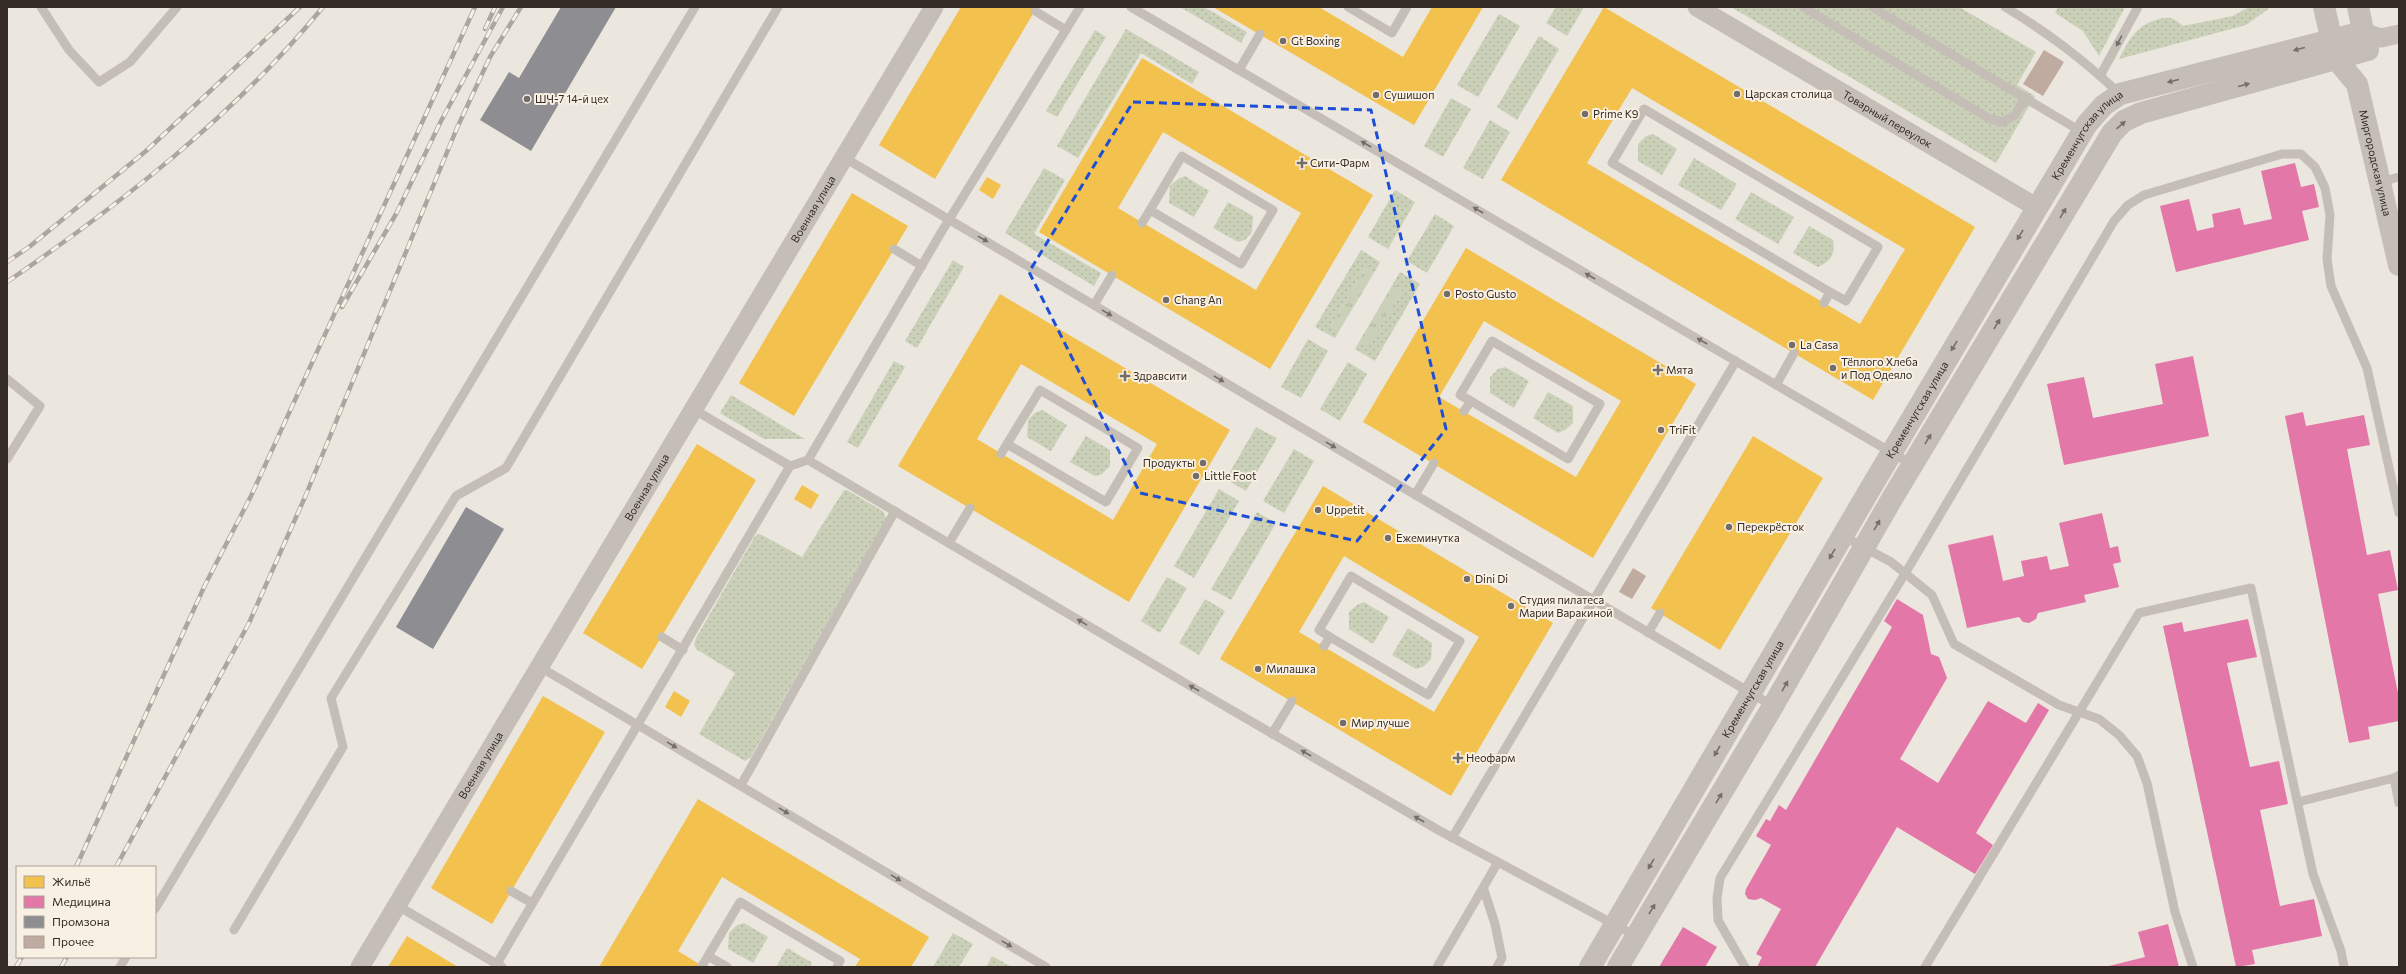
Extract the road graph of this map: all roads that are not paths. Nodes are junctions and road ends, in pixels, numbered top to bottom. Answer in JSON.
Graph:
{"nodes":[{"id":1,"x":41,"y":7,"type":"edge"},
{"id":2,"x":177,"y":7,"type":"edge"},
{"id":3,"x":694,"y":7,"type":"edge"},
{"id":4,"x":778,"y":7,"type":"edge"},
{"id":5,"x":934,"y":7,"type":"edge"},
{"id":6,"x":1080,"y":7,"type":"edge"},
{"id":7,"x":1131,"y":7,"type":"edge"},
{"id":8,"x":1348,"y":7,"type":"edge"},
{"id":9,"x":1407,"y":7,"type":"edge"},
{"id":10,"x":1697,"y":7,"type":"edge"},
{"id":11,"x":1803,"y":7,"type":"edge"},
{"id":12,"x":1872,"y":7,"type":"edge"},
{"id":13,"x":2005,"y":7,"type":"edge"},
{"id":14,"x":2138,"y":7,"type":"edge"},
{"id":15,"x":2324,"y":7,"type":"edge"},
{"id":16,"x":2358,"y":7,"type":"edge"},
{"id":17,"x":1035,"y":11,"type":"dead end"},
{"id":18,"x":1066,"y":30,"type":"junction"},
{"id":19,"x":1260,"y":34,"type":"dead end"},
{"id":20,"x":2399,"y":34,"type":"edge"},
{"id":21,"x":2370,"y":40,"type":"junction"},
{"id":22,"x":2334,"y":50,"type":"junction"},
{"id":23,"x":1239,"y":70,"type":"junction"},
{"id":24,"x":2100,"y":76,"type":"junction"},
{"id":25,"x":2357,"y":84,"type":"junction"},
{"id":26,"x":2120,"y":94,"type":"junction"},
{"id":27,"x":2025,"y":97,"type":"junction"},
{"id":28,"x":2082,"y":132,"type":"junction"},
{"id":29,"x":843,"y":157,"type":"junction"},
{"id":30,"x":2389,"y":179,"type":"edge"},
{"id":31,"x":2036,"y":207,"type":"junction"},
{"id":32,"x":1150,"y":210,"type":"junction"},
{"id":33,"x":950,"y":220,"type":"junction"},
{"id":34,"x":1142,"y":223,"type":"dead end"},
{"id":35,"x":894,"y":249,"type":"dead end"},
{"id":36,"x":2399,"y":265,"type":"edge"},
{"id":37,"x":922,"y":266,"type":"junction"},
{"id":38,"x":1112,"y":275,"type":"dead end"},
{"id":39,"x":1830,"y":292,"type":"junction"},
{"id":40,"x":1824,"y":303,"type":"dead end"},
{"id":41,"x":1094,"y":305,"type":"junction"},
{"id":42,"x":1794,"y":353,"type":"dead end"},
{"id":43,"x":1736,"y":361,"type":"junction"},
{"id":44,"x":7,"y":379,"type":"edge"},
{"id":45,"x":1776,"y":384,"type":"junction"},
{"id":46,"x":1470,"y":401,"type":"junction"},
{"id":47,"x":693,"y":409,"type":"junction"},
{"id":48,"x":1464,"y":411,"type":"dead end"},
{"id":49,"x":1008,"y":444,"type":"junction"},
{"id":50,"x":1892,"y":452,"type":"junction"},
{"id":51,"x":1001,"y":454,"type":"dead end"},
{"id":52,"x":7,"y":459,"type":"edge"},
{"id":53,"x":808,"y":460,"type":"junction"},
{"id":54,"x":1434,"y":463,"type":"dead end"},
{"id":55,"x":1912,"y":465,"type":"junction"},
{"id":56,"x":790,"y":466,"type":"junction"},
{"id":57,"x":1415,"y":495,"type":"junction"},
{"id":58,"x":970,"y":508,"type":"dead end"},
{"id":59,"x":895,"y":511,"type":"junction"},
{"id":60,"x":2399,"y":513,"type":"edge"},
{"id":61,"x":1843,"y":536,"type":"junction"},
{"id":62,"x":949,"y":543,"type":"junction"},
{"id":63,"x":1864,"y":547,"type":"junction"},
{"id":64,"x":1906,"y":572,"type":"junction"},
{"id":65,"x":1593,"y":601,"type":"junction"},
{"id":66,"x":1660,"y":613,"type":"dead end"},
{"id":67,"x":1648,"y":633,"type":"junction"},
{"id":68,"x":662,"y":637,"type":"dead end"},
{"id":69,"x":1330,"y":637,"type":"junction"},
{"id":70,"x":1324,"y":646,"type":"dead end"},
{"id":71,"x":682,"y":650,"type":"junction"},
{"id":72,"x":540,"y":667,"type":"junction"},
{"id":73,"x":1751,"y":694,"type":"junction"},
{"id":74,"x":1292,"y":701,"type":"dead end"},
{"id":75,"x":1773,"y":706,"type":"junction"},
{"id":76,"x":2078,"y":712,"type":"junction"},
{"id":77,"x":639,"y":725,"type":"junction"},
{"id":78,"x":1272,"y":734,"type":"junction"},
{"id":79,"x":2396,"y":776,"type":"edge"},
{"id":80,"x":741,"y":786,"type":"junction"},
{"id":81,"x":2298,"y":802,"type":"junction"},
{"id":82,"x":2399,"y":803,"type":"edge"},
{"id":83,"x":1452,"y":838,"type":"junction"},
{"id":84,"x":1498,"y":862,"type":"junction"},
{"id":85,"x":1484,"y":890,"type":"junction"},
{"id":86,"x":511,"y":891,"type":"dead end"},
{"id":87,"x":532,"y":903,"type":"junction"},
{"id":88,"x":398,"y":906,"type":"junction"},
{"id":89,"x":156,"y":907,"type":"edge"},
{"id":90,"x":1616,"y":924,"type":"junction"},
{"id":91,"x":234,"y":930,"type":"dead end"},
{"id":92,"x":1636,"y":936,"type":"junction"},
{"id":93,"x":708,"y":956,"type":"junction"},
{"id":94,"x":125,"y":958,"type":"edge"},
{"id":95,"x":498,"y":966,"type":"edge"},
{"id":96,"x":702,"y":966,"type":"dead end"},
{"id":97,"x":120,"y":967,"type":"edge"},
{"id":98,"x":360,"y":967,"type":"edge"},
{"id":99,"x":727,"y":967,"type":"edge"},
{"id":100,"x":836,"y":967,"type":"edge"},
{"id":101,"x":1046,"y":967,"type":"edge"},
{"id":102,"x":1437,"y":967,"type":"edge"},
{"id":103,"x":1496,"y":967,"type":"edge"},
{"id":104,"x":1590,"y":967,"type":"edge"},
{"id":105,"x":1618,"y":967,"type":"edge"},
{"id":106,"x":1745,"y":967,"type":"edge"},
{"id":107,"x":1925,"y":967,"type":"edge"},
{"id":108,"x":2193,"y":967,"type":"edge"},
{"id":109,"x":2344,"y":967,"type":"edge"}],
"edges":[{"from":1,"to":2,"type":"lane"},
{"from":3,"to":89,"type":"lane"},
{"from":4,"to":91,"type":"lane"},
{"from":5,"to":29,"type":"street","name":"Военная улица"},
{"from":6,"to":18,"type":"lane"},
{"from":7,"to":23,"type":"lane"},
{"from":8,"to":9,"type":"lane"},
{"from":10,"to":31,"type":"street","name":"Товарный переулок"},
{"from":11,"to":27,"type":"lane"},
{"from":12,"to":27,"type":"lane"},
{"from":13,"to":24,"type":"lane"},
{"from":14,"to":24,"type":"lane","one_way":true},
{"from":15,"to":22,"type":"street","name":"Миргородская улица"},
{"from":16,"to":21,"type":"street"},
{"from":17,"to":18,"type":"lane"},
{"from":18,"to":33,"type":"lane"},
{"from":19,"to":23,"type":"lane"},
{"from":20,"to":21,"type":"street","name":"Кременчугская улица"},
{"from":21,"to":22,"type":"street","name":"Кременчугская улица"},
{"from":21,"to":25,"type":"street"},
{"from":22,"to":25,"type":"street","name":"Миргородская улица"},
{"from":22,"to":26,"type":"street","name":"Кременчугская улица","one_way":true},
{"from":55,"to":22,"type":"street","name":"Кременчугская улица","one_way":true},
{"from":43,"to":23,"type":"lane","one_way":true},
{"from":24,"to":26,"type":"lane"},
{"from":25,"to":30,"type":"street","name":"Миргородская улица"},
{"from":26,"to":28,"type":"street","name":"Кременчугская улица"},
{"from":27,"to":28,"type":"lane"},
{"from":28,"to":31,"type":"street","name":"Кременчугская улица"},
{"from":29,"to":33,"type":"lane"},
{"from":29,"to":47,"type":"street","name":"Военная улица"},
{"from":30,"to":36,"type":"street","name":"Миргородская улица"},
{"from":31,"to":50,"type":"street","name":"Кременчугская улица","one_way":true},
{"from":32,"to":32,"type":"lane"},
{"from":32,"to":34,"type":"lane"},
{"from":33,"to":37,"type":"lane"},
{"from":33,"to":41,"type":"lane","one_way":true},
{"from":35,"to":37,"type":"lane"},
{"from":37,"to":53,"type":"lane"},
{"from":38,"to":41,"type":"lane"},
{"from":39,"to":39,"type":"lane"},
{"from":39,"to":40,"type":"lane"},
{"from":41,"to":57,"type":"lane","one_way":true},
{"from":42,"to":45,"type":"lane"},
{"from":43,"to":45,"type":"lane"},
{"from":43,"to":65,"type":"lane"},
{"from":44,"to":52,"type":"lane"},
{"from":45,"to":50,"type":"lane"},
{"from":46,"to":46,"type":"lane"},
{"from":46,"to":48,"type":"lane"},
{"from":47,"to":56,"type":"lane"},
{"from":47,"to":72,"type":"street","name":"Военная улица"},
{"from":49,"to":49,"type":"lane"},
{"from":49,"to":51,"type":"lane"},
{"from":50,"to":55,"type":"lane"},
{"from":50,"to":61,"type":"street","name":"Кременчугская улица"},
{"from":53,"to":56,"type":"lane"},
{"from":53,"to":59,"type":"lane"},
{"from":54,"to":57,"type":"lane"},
{"from":63,"to":55,"type":"street","name":"Кременчугская улица","one_way":true},
{"from":56,"to":71,"type":"lane"},
{"from":57,"to":65,"type":"lane"},
{"from":58,"to":62,"type":"lane"},
{"from":59,"to":62,"type":"lane"},
{"from":59,"to":80,"type":"lane"},
{"from":60,"to":64,"type":"lane"},
{"from":61,"to":63,"type":"lane"},
{"from":61,"to":73,"type":"street","name":"Кременчугская улица","one_way":true},
{"from":78,"to":62,"type":"lane","one_way":true},
{"from":63,"to":64,"type":"lane"},
{"from":75,"to":63,"type":"street","name":"Кременчугская улица","one_way":true},
{"from":64,"to":76,"type":"lane"},
{"from":64,"to":106,"type":"lane"},
{"from":65,"to":67,"type":"lane"},
{"from":65,"to":83,"type":"lane"},
{"from":66,"to":67,"type":"lane"},
{"from":67,"to":73,"type":"lane"},
{"from":68,"to":71,"type":"lane"},
{"from":69,"to":69,"type":"lane"},
{"from":69,"to":70,"type":"lane"},
{"from":71,"to":77,"type":"lane"},
{"from":72,"to":77,"type":"lane"},
{"from":72,"to":88,"type":"street","name":"Военная улица"},
{"from":73,"to":75,"type":"lane"},
{"from":73,"to":90,"type":"street","name":"Кременчугская улица","one_way":true},
{"from":74,"to":78,"type":"lane"},
{"from":92,"to":75,"type":"street","name":"Кременчугская улица","one_way":true},
{"from":76,"to":81,"type":"lane"},
{"from":76,"to":107,"type":"lane"},
{"from":76,"to":108,"type":"lane"},
{"from":77,"to":80,"type":"lane","one_way":true},
{"from":77,"to":87,"type":"lane"},
{"from":83,"to":78,"type":"lane","one_way":true},
{"from":79,"to":81,"type":"lane"},
{"from":79,"to":82,"type":"lane"},
{"from":80,"to":101,"type":"lane","one_way":true},
{"from":81,"to":109,"type":"lane"},
{"from":83,"to":84,"type":"lane"},
{"from":84,"to":85,"type":"lane"},
{"from":84,"to":90,"type":"lane"},
{"from":85,"to":102,"type":"lane"},
{"from":85,"to":103,"type":"lane"},
{"from":86,"to":87,"type":"lane"},
{"from":87,"to":95,"type":"lane"},
{"from":88,"to":95,"type":"lane"},
{"from":88,"to":98,"type":"street","name":"Военная улица"},
{"from":90,"to":92,"type":"lane"},
{"from":90,"to":104,"type":"street","name":"Кременчугская улица"},
{"from":92,"to":105,"type":"street","name":"Кременчугская улица"},
{"from":93,"to":96,"type":"lane"},
{"from":93,"to":99,"type":"lane"},
{"from":93,"to":100,"type":"lane"},
{"from":94,"to":97,"type":"lane"}]}
